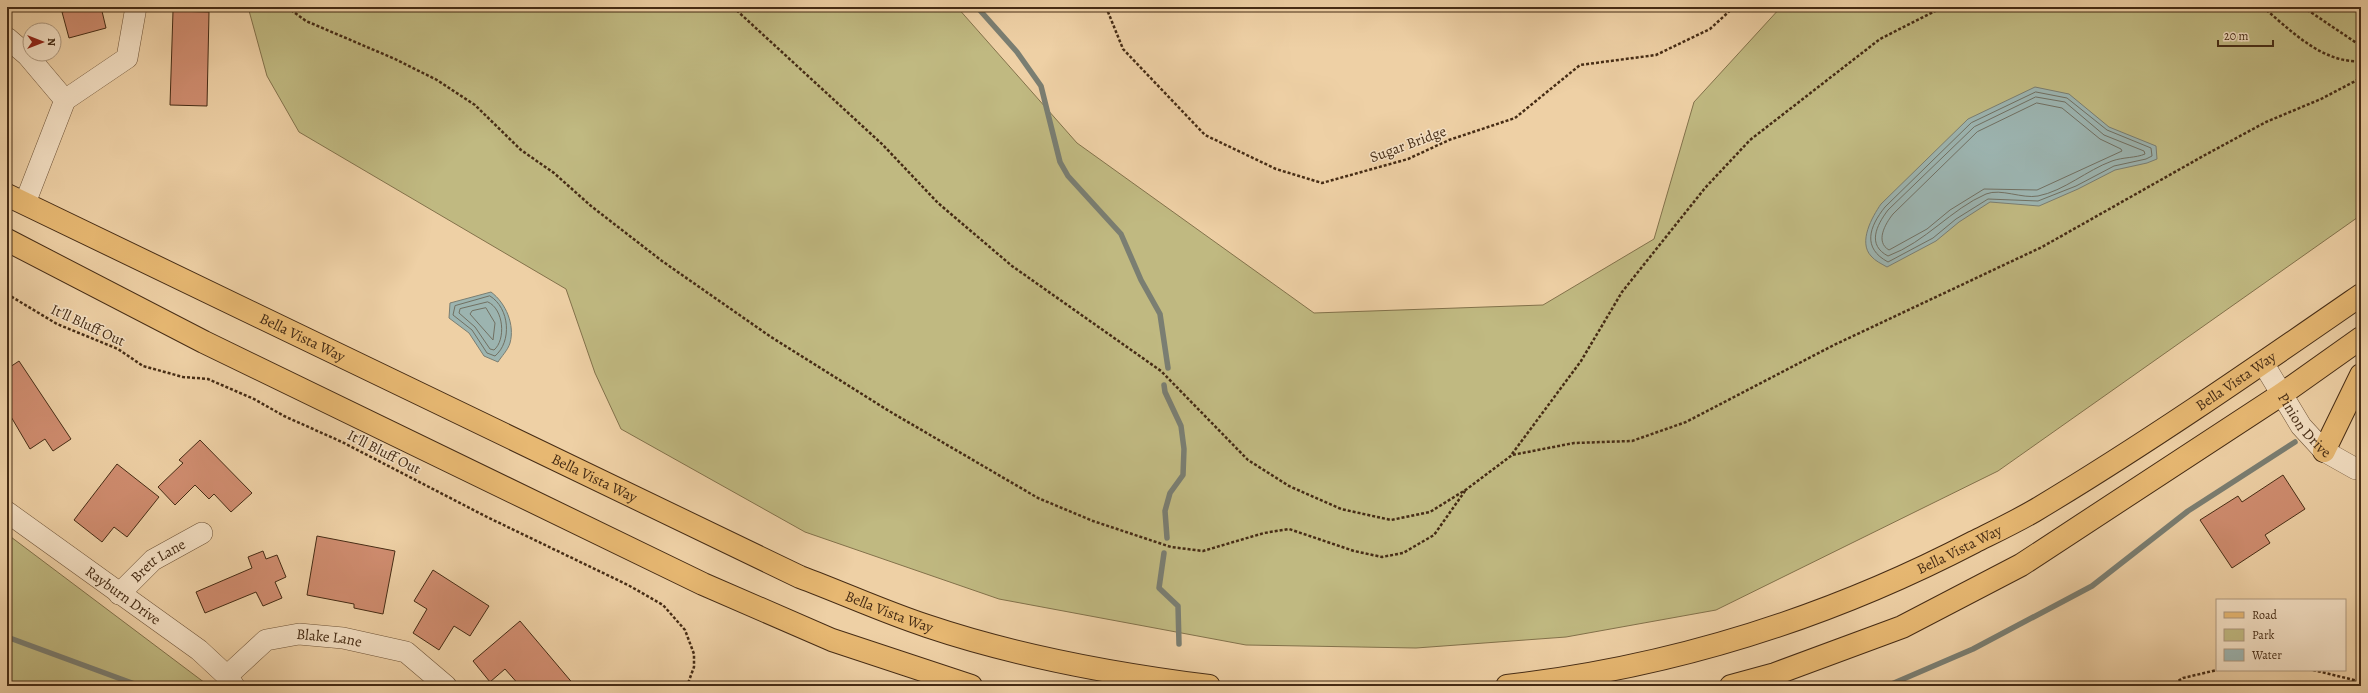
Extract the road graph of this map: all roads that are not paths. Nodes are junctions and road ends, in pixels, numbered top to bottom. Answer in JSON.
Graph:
{"nodes":[{"id":1,"x":136,"y":7,"type":"edge"},
{"id":2,"x":7,"y":38,"type":"edge"},
{"id":3,"x":65,"y":100,"type":"junction"},
{"id":4,"x":16,"y":199,"type":"edge"},
{"id":5,"x":7,"y":240,"type":"edge"},
{"id":6,"x":2361,"y":295,"type":"edge"},
{"id":7,"x":2361,"y":338,"type":"edge"},
{"id":8,"x":2263,"y":363,"type":"junction"},
{"id":9,"x":2361,"y":375,"type":"edge"},
{"id":10,"x":2282,"y":394,"type":"junction"},
{"id":11,"x":2324,"y":451,"type":"junction"},
{"id":12,"x":2361,"y":469,"type":"edge"},
{"id":13,"x":7,"y":512,"type":"edge"},
{"id":14,"x":202,"y":532,"type":"dead end"},
{"id":15,"x":119,"y":594,"type":"junction"},
{"id":16,"x":230,"y":681,"type":"edge"},
{"id":17,"x":439,"y":683,"type":"edge"},
{"id":18,"x":971,"y":686,"type":"edge"},
{"id":19,"x":1209,"y":686,"type":"edge"},
{"id":20,"x":1507,"y":686,"type":"edge"},
{"id":21,"x":1731,"y":686,"type":"edge"}],
"edges":[{"from":1,"to":3,"type":"street"},
{"from":2,"to":3,"type":"street"},
{"from":3,"to":4,"type":"street"},
{"from":4,"to":19,"type":"main road","name":"Bella Vista Way"},
{"from":5,"to":18,"type":"main road"},
{"from":6,"to":8,"type":"main road","name":"Bella Vista Way"},
{"from":7,"to":10,"type":"main road"},
{"from":8,"to":10,"type":"street","name":"Pinion Drive"},
{"from":8,"to":20,"type":"main road","name":"Bella Vista Way"},
{"from":9,"to":11,"type":"main road"},
{"from":10,"to":11,"type":"street","name":"Pinion Drive"},
{"from":10,"to":21,"type":"main road"},
{"from":11,"to":12,"type":"street","name":"Pinion Drive"},
{"from":13,"to":15,"type":"street","name":"Rayburn Drive"},
{"from":14,"to":15,"type":"street","name":"Brett Lane"},
{"from":15,"to":16,"type":"street","name":"Rayburn Drive"},
{"from":16,"to":17,"type":"street","name":"Blake Lane"}]}
